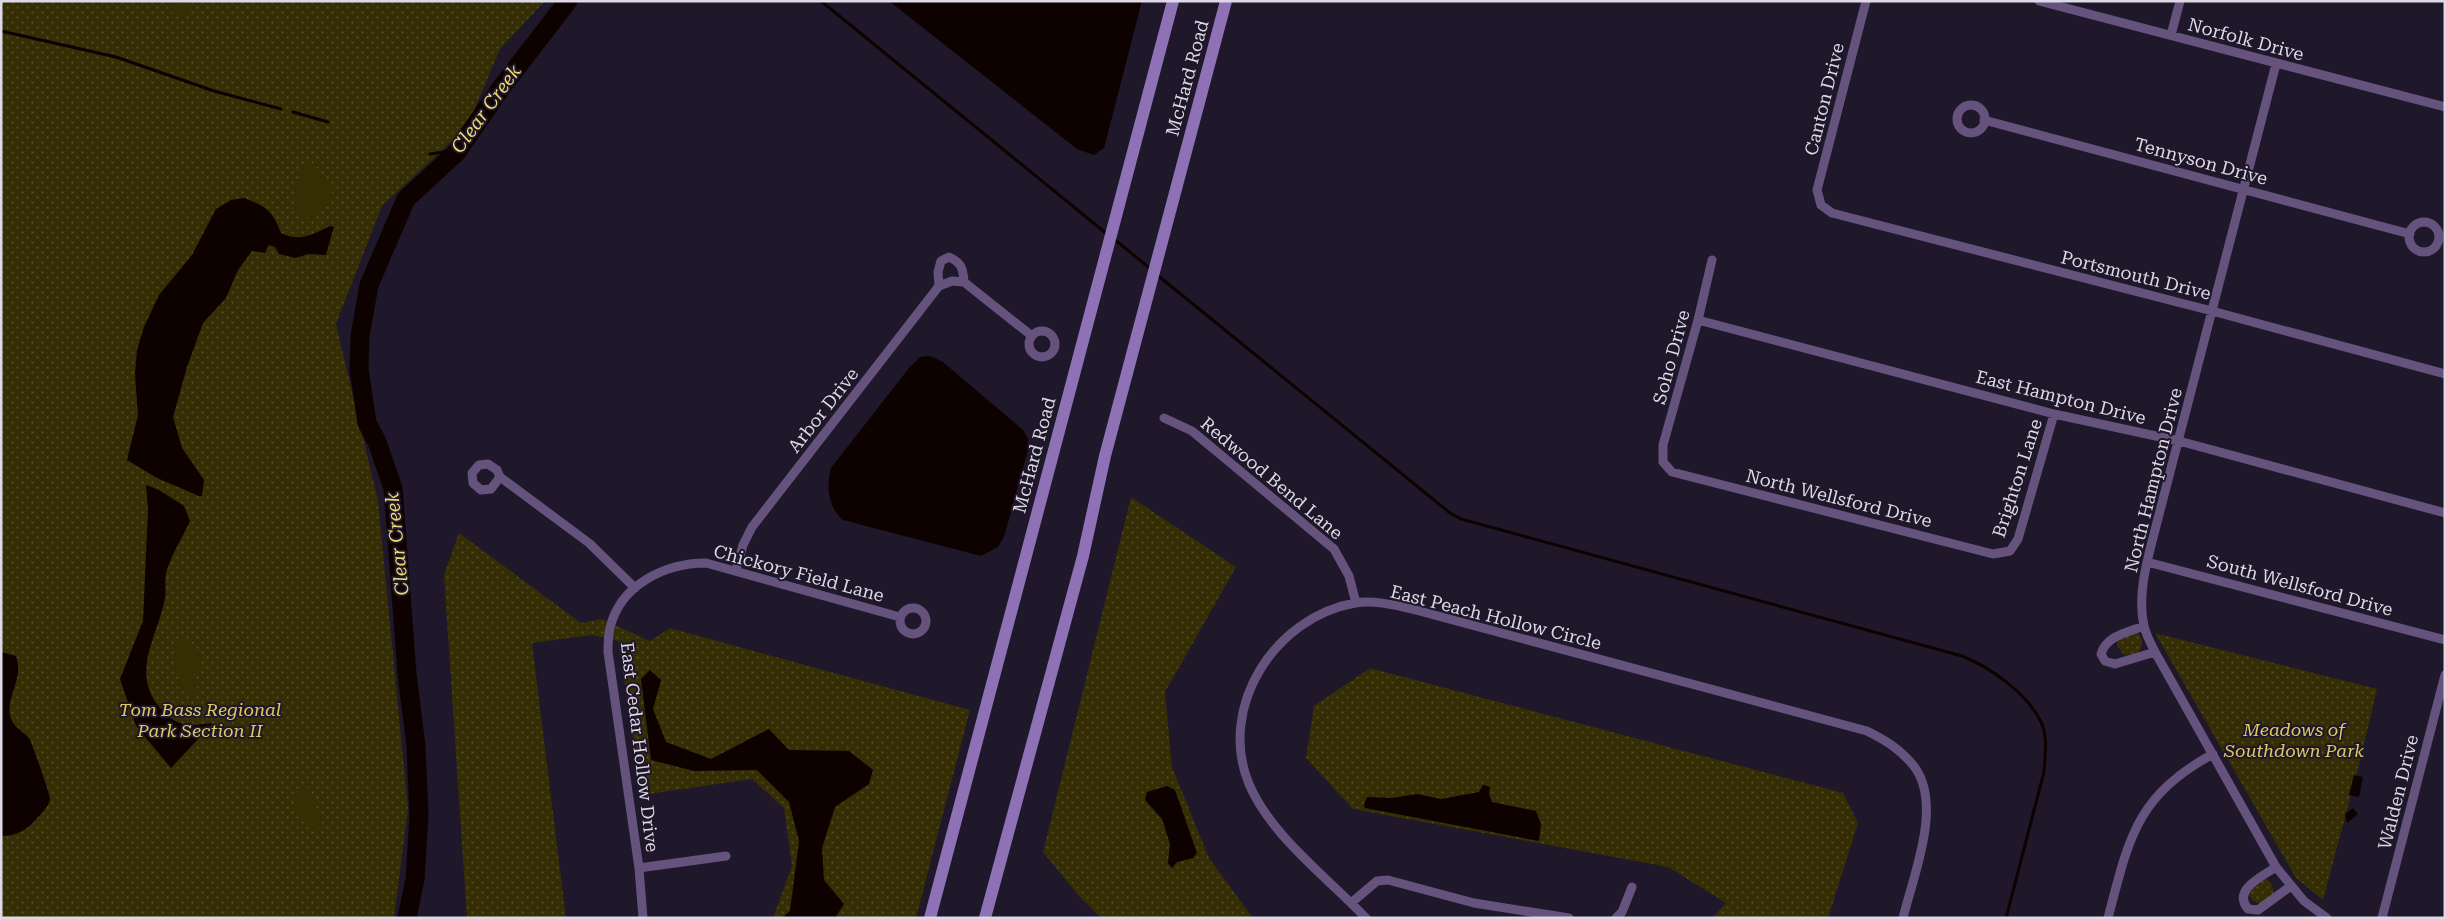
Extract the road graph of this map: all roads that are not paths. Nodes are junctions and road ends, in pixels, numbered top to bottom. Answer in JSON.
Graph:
{"nodes":[{"id":1,"x":1173,"y":1,"type":"edge"},
{"id":2,"x":1226,"y":1,"type":"edge"},
{"id":3,"x":1866,"y":1,"type":"edge"},
{"id":4,"x":2039,"y":1,"type":"edge"},
{"id":5,"x":2180,"y":1,"type":"edge"},
{"id":6,"x":2171,"y":35,"type":"junction"},
{"id":7,"x":2276,"y":64,"type":"junction"},
{"id":8,"x":2445,"y":107,"type":"edge"},
{"id":9,"x":1984,"y":120,"type":"dead end"},
{"id":10,"x":2243,"y":188,"type":"junction"},
{"id":11,"x":1821,"y":205,"type":"joint"},
{"id":12,"x":2410,"y":234,"type":"dead end"},
{"id":13,"x":1712,"y":260,"type":"dead end"},
{"id":14,"x":964,"y":282,"type":"junction"},
{"id":15,"x":939,"y":286,"type":"junction"},
{"id":16,"x":2212,"y":311,"type":"junction"},
{"id":17,"x":1698,"y":320,"type":"junction"},
{"id":18,"x":1032,"y":336,"type":"dead end"},
{"id":19,"x":2445,"y":374,"type":"edge"},
{"id":20,"x":2054,"y":414,"type":"junction"},
{"id":21,"x":1164,"y":418,"type":"dead end"},
{"id":22,"x":2179,"y":441,"type":"junction"},
{"id":23,"x":1663,"y":462,"type":"joint"},
{"id":24,"x":500,"y":477,"type":"dead end"},
{"id":25,"x":2445,"y":513,"type":"edge"},
{"id":26,"x":2010,"y":551,"type":"joint"},
{"id":27,"x":2147,"y":562,"type":"junction"},
{"id":28,"x":736,"y":570,"type":"junction"},
{"id":29,"x":635,"y":588,"type":"junction"},
{"id":30,"x":1356,"y":603,"type":"junction"},
{"id":31,"x":900,"y":617,"type":"dead end"},
{"id":32,"x":2144,"y":626,"type":"junction"},
{"id":33,"x":2445,"y":640,"type":"edge"},
{"id":34,"x":2155,"y":652,"type":"junction"},
{"id":35,"x":2445,"y":675,"type":"edge"},
{"id":36,"x":2213,"y":754,"type":"junction"},
{"id":37,"x":726,"y":856,"type":"dead end"},
{"id":38,"x":2276,"y":866,"type":"junction"},
{"id":39,"x":639,"y":868,"type":"junction"},
{"id":40,"x":2291,"y":886,"type":"junction"},
{"id":41,"x":1632,"y":887,"type":"dead end"},
{"id":42,"x":1351,"y":903,"type":"junction"},
{"id":43,"x":643,"y":918,"type":"edge"},
{"id":44,"x":930,"y":918,"type":"edge"},
{"id":45,"x":985,"y":918,"type":"edge"},
{"id":46,"x":1366,"y":918,"type":"edge"},
{"id":47,"x":1569,"y":918,"type":"edge"},
{"id":48,"x":1616,"y":918,"type":"edge"},
{"id":49,"x":1902,"y":918,"type":"edge"},
{"id":50,"x":2108,"y":918,"type":"edge"},
{"id":51,"x":2327,"y":918,"type":"edge"},
{"id":52,"x":2382,"y":918,"type":"edge"}],
"edges":[{"from":1,"to":44,"type":"main road","name":"McHard Road"},
{"from":2,"to":45,"type":"main road","name":"McHard Road"},
{"from":3,"to":11,"type":"street","name":"Canton Drive"},
{"from":4,"to":6,"type":"street","name":"Norfolk Drive"},
{"from":5,"to":6,"type":"street"},
{"from":6,"to":7,"type":"street","name":"Norfolk Drive"},
{"from":7,"to":8,"type":"street","name":"Norfolk Drive"},
{"from":7,"to":10,"type":"street","name":"North Hampton Drive"},
{"from":9,"to":10,"type":"street","name":"Tennyson Drive"},
{"from":10,"to":12,"type":"street","name":"Tennyson Drive"},
{"from":10,"to":16,"type":"street","name":"North Hampton Drive"},
{"from":11,"to":16,"type":"street","name":"Portsmouth Drive"},
{"from":13,"to":17,"type":"street","name":"Soho Drive"},
{"from":14,"to":15,"type":"street"},
{"from":14,"to":15,"type":"street"},
{"from":14,"to":18,"type":"street"},
{"from":15,"to":28,"type":"street","name":"Arbor Drive"},
{"from":16,"to":19,"type":"street","name":"Portsmouth Drive"},
{"from":16,"to":22,"type":"street","name":"North Hampton Drive"},
{"from":17,"to":20,"type":"street","name":"East Hampton Drive"},
{"from":17,"to":23,"type":"street","name":"Soho Drive"},
{"from":20,"to":22,"type":"street","name":"East Hampton Drive"},
{"from":20,"to":26,"type":"street","name":"Brighton Lane"},
{"from":21,"to":30,"type":"street","name":"Redwood Bend Lane"},
{"from":22,"to":25,"type":"street","name":"East Hampton Drive"},
{"from":22,"to":27,"type":"street","name":"North Hampton Drive"},
{"from":23,"to":26,"type":"street","name":"North Wellsford Drive"},
{"from":24,"to":29,"type":"street"},
{"from":27,"to":32,"type":"street","name":"North Hampton Drive"},
{"from":27,"to":33,"type":"street","name":"South Wellsford Drive"},
{"from":28,"to":29,"type":"street","name":"Chickory Field Lane"},
{"from":28,"to":31,"type":"street","name":"Chickory Field Lane"},
{"from":29,"to":39,"type":"street","name":"East Cedar Hollow Drive"},
{"from":30,"to":42,"type":"street","name":"East Peach Hollow Circle"},
{"from":30,"to":49,"type":"street","name":"East Peach Hollow Circle"},
{"from":32,"to":34,"type":"street","name":"North Hampton Drive"},
{"from":32,"to":34,"type":"street"},
{"from":34,"to":36,"type":"street","name":"North Hampton Drive"},
{"from":35,"to":52,"type":"street","name":"Walden Drive"},
{"from":36,"to":38,"type":"street","name":"North Hampton Drive"},
{"from":36,"to":50,"type":"street"},
{"from":37,"to":39,"type":"street"},
{"from":38,"to":40,"type":"street","name":"North Hampton Drive"},
{"from":38,"to":40,"type":"street"},
{"from":39,"to":43,"type":"street","name":"East Cedar Hollow Drive"},
{"from":40,"to":51,"type":"street","name":"North Hampton Drive"},
{"from":41,"to":48,"type":"street"},
{"from":42,"to":46,"type":"street","name":"East Peach Hollow Circle"},
{"from":42,"to":47,"type":"street"}]}
